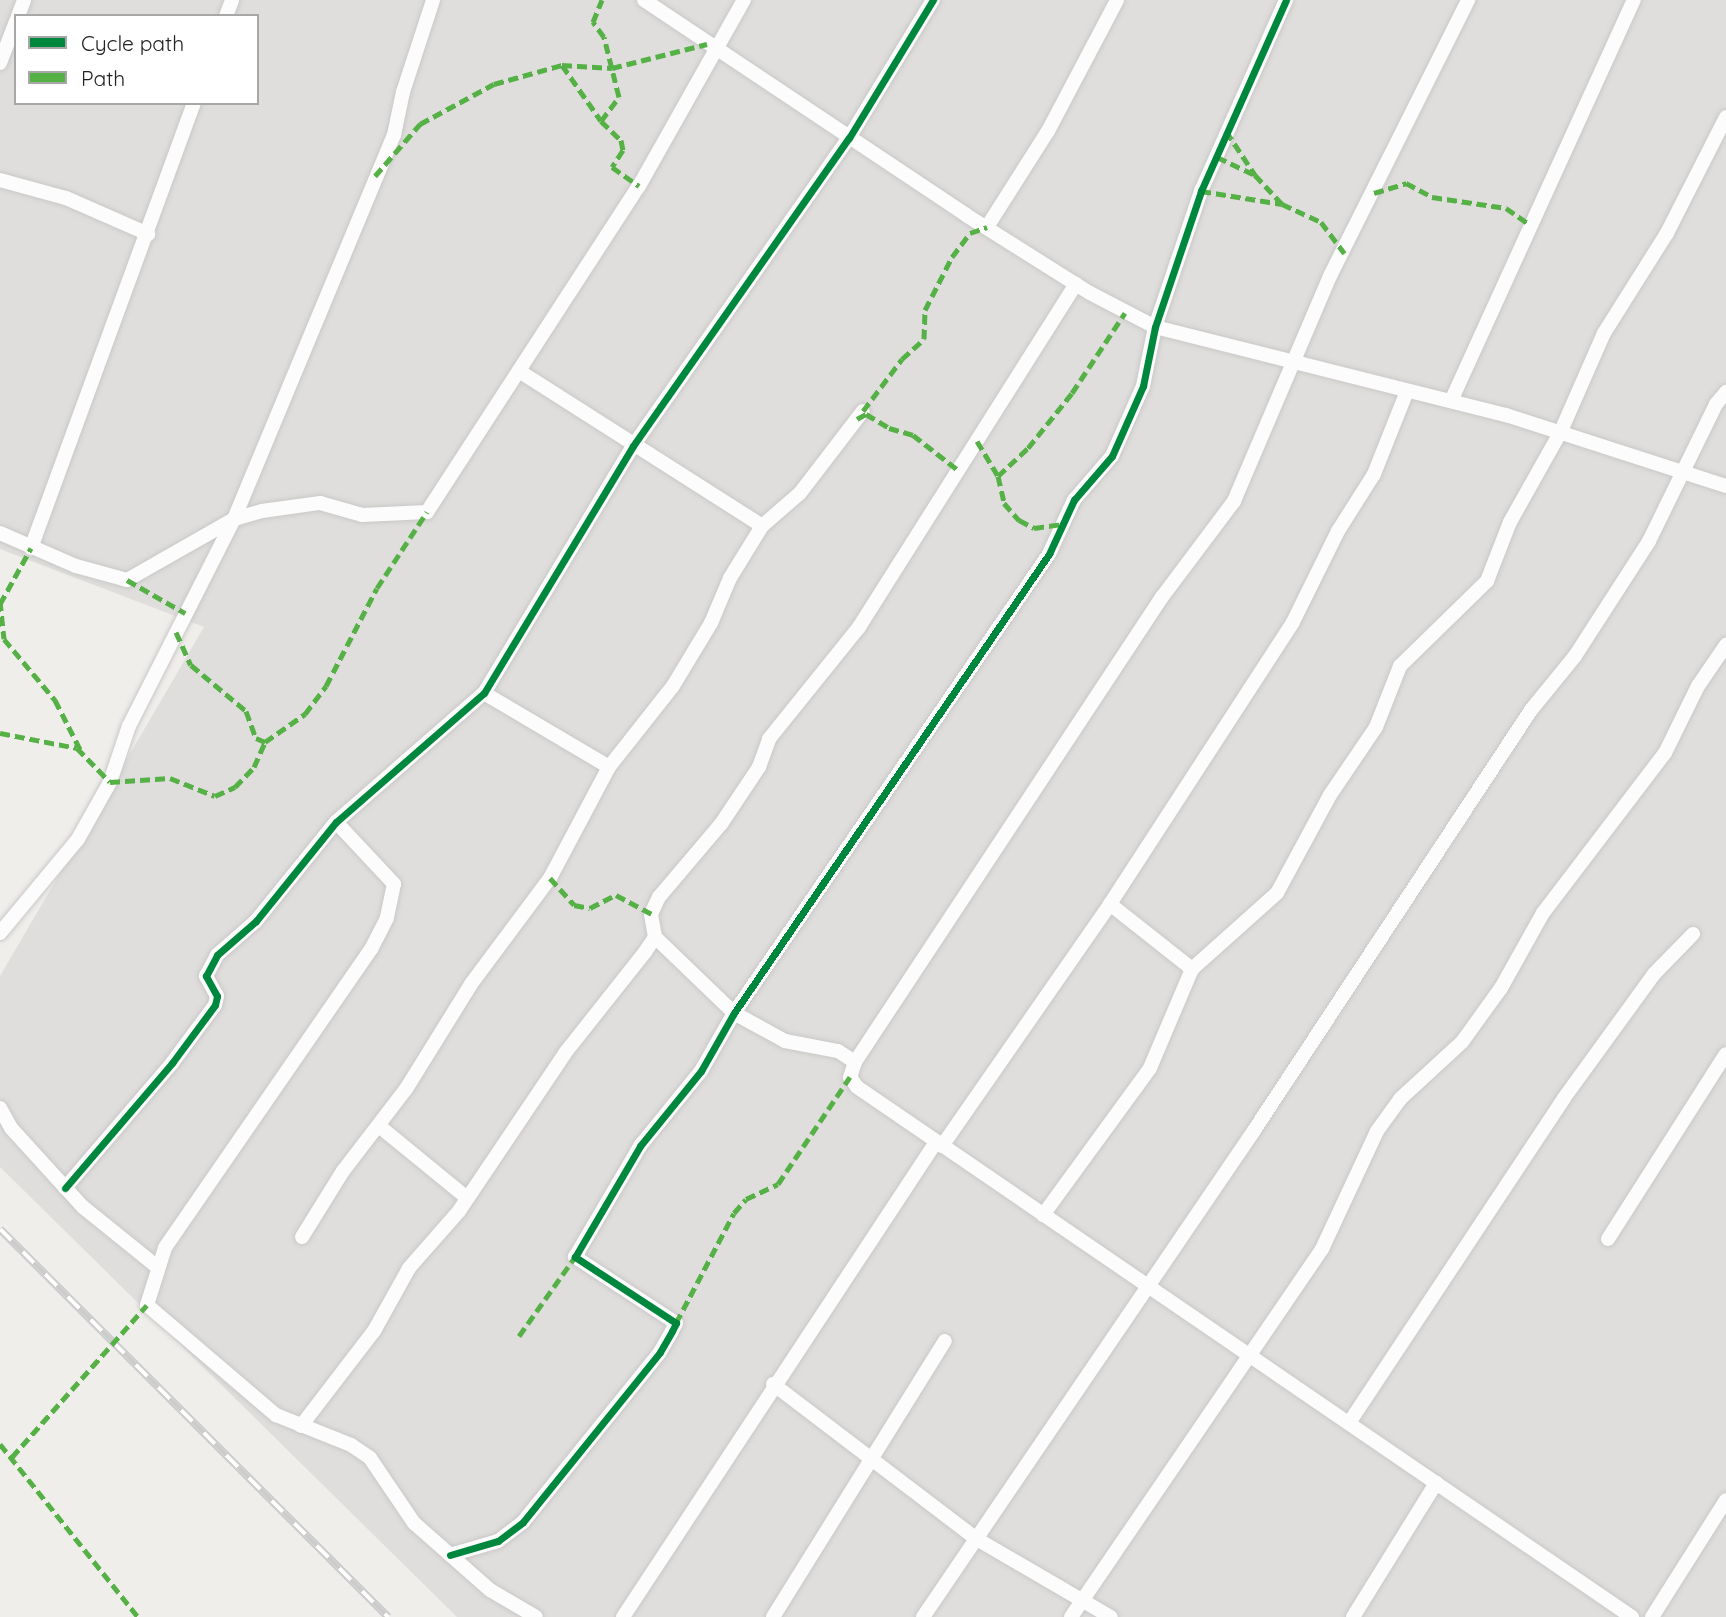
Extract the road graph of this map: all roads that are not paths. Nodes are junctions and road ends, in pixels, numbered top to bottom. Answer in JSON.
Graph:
{"nodes":[{"id":1,"x":433,"y":0,"type":"edge"},
{"id":2,"x":644,"y":0,"type":"edge"},
{"id":3,"x":744,"y":0,"type":"edge"},
{"id":4,"x":933,"y":0,"type":"edge"},
{"id":5,"x":1117,"y":0,"type":"edge"},
{"id":6,"x":1286,"y":0,"type":"edge"},
{"id":7,"x":1468,"y":0,"type":"edge"},
{"id":8,"x":1634,"y":0,"type":"edge"},
{"id":9,"x":14,"y":26,"type":"edge"},
{"id":10,"x":717,"y":51,"type":"junction"},
{"id":11,"x":0,"y":63,"type":"edge"},
{"id":12,"x":193,"y":105,"type":"edge"},
{"id":13,"x":1726,"y":117,"type":"edge"},
{"id":14,"x":849,"y":138,"type":"junction"},
{"id":15,"x":0,"y":180,"type":"edge"},
{"id":16,"x":987,"y":227,"type":"junction"},
{"id":17,"x":148,"y":234,"type":"junction"},
{"id":18,"x":1076,"y":284,"type":"junction"},
{"id":19,"x":1155,"y":327,"type":"junction"},
{"id":20,"x":1293,"y":362,"type":"junction"},
{"id":21,"x":519,"y":371,"type":"junction"},
{"id":22,"x":1407,"y":391,"type":"junction"},
{"id":23,"x":1726,"y":392,"type":"edge"},
{"id":24,"x":1451,"y":401,"type":"junction"},
{"id":25,"x":863,"y":411,"type":"dead end"},
{"id":26,"x":1560,"y":431,"type":"junction"},
{"id":27,"x":633,"y":446,"type":"junction"},
{"id":28,"x":1684,"y":469,"type":"junction"},
{"id":29,"x":1726,"y":486,"type":"edge"},
{"id":30,"x":234,"y":519,"type":"junction"},
{"id":31,"x":762,"y":526,"type":"junction"},
{"id":32,"x":0,"y":533,"type":"edge"},
{"id":33,"x":31,"y":548,"type":"junction"},
{"id":34,"x":1726,"y":645,"type":"edge"},
{"id":35,"x":484,"y":694,"type":"junction"},
{"id":36,"x":609,"y":767,"type":"junction"},
{"id":37,"x":336,"y":821,"type":"junction"},
{"id":38,"x":1110,"y":904,"type":"junction"},
{"id":39,"x":0,"y":933,"type":"edge"},
{"id":40,"x":1693,"y":934,"type":"dead end"},
{"id":41,"x":655,"y":937,"type":"junction"},
{"id":42,"x":1192,"y":969,"type":"junction"},
{"id":43,"x":734,"y":1013,"type":"junction"},
{"id":44,"x":1726,"y":1054,"type":"edge"},
{"id":45,"x":855,"y":1062,"type":"junction"},
{"id":46,"x":0,"y":1108,"type":"edge"},
{"id":47,"x":379,"y":1126,"type":"junction"},
{"id":48,"x":939,"y":1144,"type":"junction"},
{"id":49,"x":65,"y":1188,"type":"junction"},
{"id":50,"x":467,"y":1198,"type":"junction"},
{"id":51,"x":1043,"y":1215,"type":"junction"},
{"id":52,"x":302,"y":1237,"type":"dead end"},
{"id":53,"x":1608,"y":1239,"type":"dead end"},
{"id":54,"x":156,"y":1266,"type":"junction"},
{"id":55,"x":1148,"y":1287,"type":"junction"},
{"id":56,"x":945,"y":1341,"type":"dead end"},
{"id":57,"x":1252,"y":1357,"type":"junction"},
{"id":58,"x":773,"y":1384,"type":"junction"},
{"id":59,"x":1349,"y":1423,"type":"junction"},
{"id":60,"x":301,"y":1426,"type":"junction"},
{"id":61,"x":873,"y":1458,"type":"junction"},
{"id":62,"x":1436,"y":1483,"type":"junction"},
{"id":63,"x":1726,"y":1500,"type":"edge"},
{"id":64,"x":975,"y":1538,"type":"junction"},
{"id":65,"x":450,"y":1555,"type":"junction"},
{"id":66,"x":1084,"y":1598,"type":"junction"},
{"id":67,"x":536,"y":1617,"type":"edge"},
{"id":68,"x":623,"y":1617,"type":"edge"},
{"id":69,"x":773,"y":1617,"type":"edge"},
{"id":70,"x":923,"y":1617,"type":"edge"},
{"id":71,"x":1071,"y":1617,"type":"edge"},
{"id":72,"x":1111,"y":1617,"type":"edge"},
{"id":73,"x":1353,"y":1617,"type":"edge"},
{"id":74,"x":1632,"y":1617,"type":"edge"},
{"id":75,"x":1652,"y":1617,"type":"edge"}],
"edges":[{"from":1,"to":30,"type":"street"},
{"from":2,"to":10,"type":"street"},
{"from":3,"to":10,"type":"street"},
{"from":4,"to":14,"type":"street"},
{"from":5,"to":16,"type":"street"},
{"from":6,"to":19,"type":"street"},
{"from":7,"to":20,"type":"street"},
{"from":8,"to":24,"type":"street"},
{"from":9,"to":11,"type":"street"},
{"from":10,"to":14,"type":"street"},
{"from":10,"to":21,"type":"street"},
{"from":12,"to":17,"type":"street"},
{"from":13,"to":26,"type":"street"},
{"from":14,"to":16,"type":"street"},
{"from":14,"to":27,"type":"street"},
{"from":15,"to":17,"type":"street"},
{"from":16,"to":18,"type":"street"},
{"from":17,"to":33,"type":"street"},
{"from":18,"to":19,"type":"street"},
{"from":18,"to":41,"type":"street"},
{"from":19,"to":20,"type":"street"},
{"from":19,"to":43,"type":"street"},
{"from":20,"to":22,"type":"street"},
{"from":20,"to":45,"type":"street"},
{"from":21,"to":27,"type":"street"},
{"from":21,"to":30,"type":"street"},
{"from":22,"to":24,"type":"street"},
{"from":22,"to":38,"type":"street"},
{"from":23,"to":28,"type":"street"},
{"from":24,"to":26,"type":"street"},
{"from":25,"to":31,"type":"street"},
{"from":26,"to":28,"type":"street"},
{"from":26,"to":42,"type":"street"},
{"from":27,"to":31,"type":"street"},
{"from":27,"to":35,"type":"street"},
{"from":28,"to":29,"type":"street"},
{"from":28,"to":55,"type":"street"},
{"from":30,"to":33,"type":"street"},
{"from":30,"to":39,"type":"street"},
{"from":31,"to":36,"type":"street"},
{"from":32,"to":33,"type":"street"},
{"from":34,"to":57,"type":"street"},
{"from":35,"to":36,"type":"street"},
{"from":35,"to":37,"type":"street"},
{"from":36,"to":47,"type":"street"},
{"from":37,"to":49,"type":"street"},
{"from":37,"to":54,"type":"street"},
{"from":38,"to":42,"type":"street"},
{"from":38,"to":48,"type":"street"},
{"from":40,"to":59,"type":"street"},
{"from":41,"to":43,"type":"street"},
{"from":41,"to":50,"type":"street"},
{"from":42,"to":51,"type":"street"},
{"from":43,"to":45,"type":"street"},
{"from":43,"to":65,"type":"street"},
{"from":44,"to":53,"type":"street"},
{"from":45,"to":48,"type":"street"},
{"from":46,"to":49,"type":"street"},
{"from":47,"to":50,"type":"street"},
{"from":47,"to":52,"type":"street"},
{"from":48,"to":51,"type":"street"},
{"from":48,"to":58,"type":"street"},
{"from":49,"to":54,"type":"street"},
{"from":50,"to":60,"type":"street"},
{"from":51,"to":55,"type":"street"},
{"from":54,"to":60,"type":"street"},
{"from":55,"to":57,"type":"street"},
{"from":55,"to":64,"type":"street"},
{"from":56,"to":61,"type":"street"},
{"from":57,"to":59,"type":"street"},
{"from":57,"to":66,"type":"street"},
{"from":58,"to":61,"type":"street"},
{"from":58,"to":68,"type":"street"},
{"from":59,"to":62,"type":"street"},
{"from":60,"to":65,"type":"street"},
{"from":61,"to":64,"type":"street"},
{"from":61,"to":69,"type":"street"},
{"from":62,"to":73,"type":"street"},
{"from":62,"to":74,"type":"street"},
{"from":63,"to":75,"type":"street"},
{"from":64,"to":66,"type":"street"},
{"from":64,"to":70,"type":"street"},
{"from":65,"to":67,"type":"street"},
{"from":66,"to":71,"type":"street"},
{"from":66,"to":72,"type":"street"}]}
